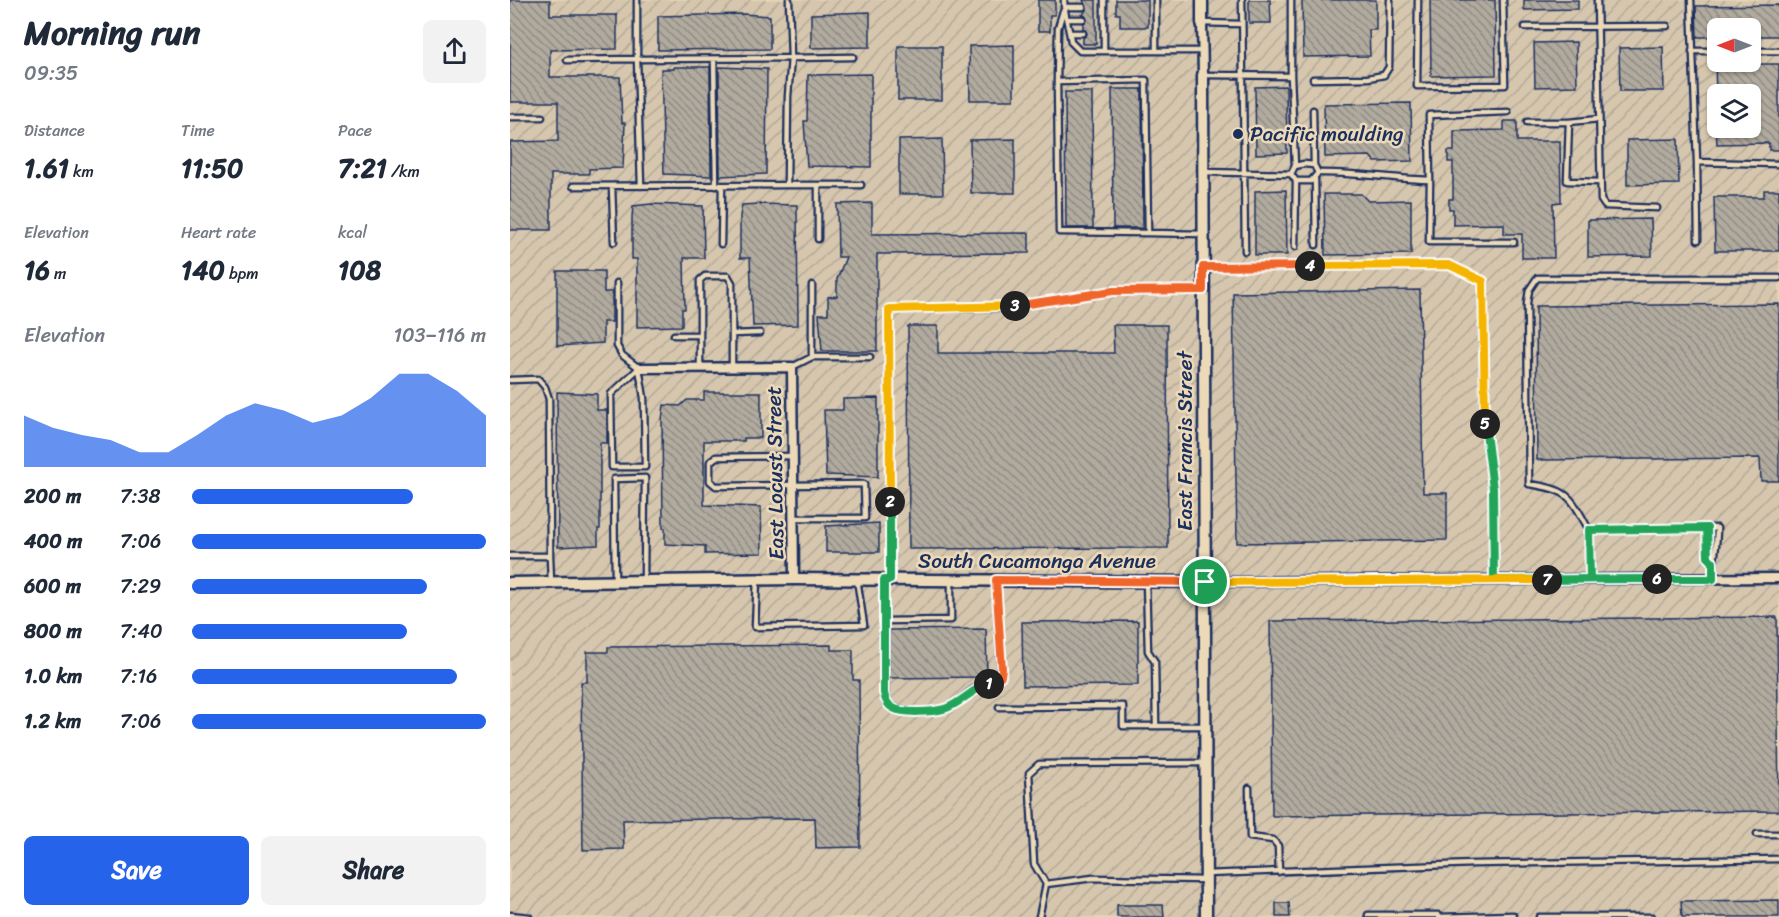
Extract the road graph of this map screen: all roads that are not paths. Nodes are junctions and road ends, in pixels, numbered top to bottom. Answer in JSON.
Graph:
{"nodes":[{"id":1,"x":637,"y":0,"type":"edge"},
{"id":2,"x":789,"y":0,"type":"edge"},
{"id":3,"x":1064,"y":0,"type":"edge"},
{"id":4,"x":1104,"y":0,"type":"edge"},
{"id":5,"x":1156,"y":0,"type":"edge"},
{"id":6,"x":1202,"y":0,"type":"edge"},
{"id":7,"x":1242,"y":0,"type":"edge"},
{"id":8,"x":1291,"y":0,"type":"edge"},
{"id":9,"x":1390,"y":0,"type":"edge"},
{"id":10,"x":1418,"y":0,"type":"edge"},
{"id":11,"x":1503,"y":0,"type":"edge"},
{"id":12,"x":1597,"y":0,"type":"edge"},
{"id":13,"x":1691,"y":0,"type":"edge"},
{"id":14,"x":1083,"y":7,"type":"dead end"},
{"id":15,"x":1096,"y":7,"type":"dead end"},
{"id":16,"x":1104,"y":7,"type":"junction"},
{"id":17,"x":1064,"y":9,"type":"junction"},
{"id":18,"x":1068,"y":19,"type":"junction"},
{"id":19,"x":1083,"y":19,"type":"dead end"},
{"id":20,"x":1096,"y":20,"type":"dead end"},
{"id":21,"x":1104,"y":20,"type":"junction"},
{"id":22,"x":1202,"y":23,"type":"junction"},
{"id":23,"x":1241,"y":24,"type":"junction"},
{"id":24,"x":1666,"y":26,"type":"dead end"},
{"id":25,"x":1525,"y":27,"type":"dead end"},
{"id":26,"x":1597,"y":27,"type":"junction"},
{"id":27,"x":1070,"y":33,"type":"junction"},
{"id":28,"x":1083,"y":33,"type":"dead end"},
{"id":29,"x":1096,"y":33,"type":"dead end"},
{"id":30,"x":1104,"y":33,"type":"junction"},
{"id":31,"x":1156,"y":49,"type":"junction"},
{"id":32,"x":1104,"y":51,"type":"junction"},
{"id":33,"x":1203,"y":51,"type":"junction"},
{"id":34,"x":1692,"y":51,"type":"junction"},
{"id":35,"x":1707,"y":51,"type":"edge"},
{"id":36,"x":1761,"y":51,"type":"edge"},
{"id":37,"x":1779,"y":51,"type":"edge"},
{"id":38,"x":853,"y":57,"type":"dead end"},
{"id":39,"x":791,"y":58,"type":"junction"},
{"id":40,"x":637,"y":59,"type":"junction"},
{"id":41,"x":567,"y":60,"type":"dead end"},
{"id":42,"x":714,"y":60,"type":"junction"},
{"id":43,"x":1203,"y":75,"type":"junction"},
{"id":44,"x":1241,"y":75,"type":"junction"},
{"id":45,"x":1291,"y":76,"type":"junction"},
{"id":46,"x":1313,"y":78,"type":"dead end"},
{"id":47,"x":1057,"y":82,"type":"junction"},
{"id":48,"x":1313,"y":110,"type":"dead end"},
{"id":49,"x":1508,"y":112,"type":"dead end"},
{"id":50,"x":510,"y":117,"type":"edge"},
{"id":51,"x":542,"y":117,"type":"dead end"},
{"id":52,"x":1599,"y":119,"type":"junction"},
{"id":53,"x":1527,"y":122,"type":"dead end"},
{"id":54,"x":1569,"y":122,"type":"junction"},
{"id":55,"x":1697,"y":162,"type":"junction"},
{"id":56,"x":1779,"y":164,"type":"edge"},
{"id":57,"x":1314,"y":165,"type":"junction"},
{"id":58,"x":1295,"y":166,"type":"junction"},
{"id":59,"x":1203,"y":172,"type":"junction"},
{"id":60,"x":1244,"y":173,"type":"junction"},
{"id":61,"x":1318,"y":173,"type":"junction"},
{"id":62,"x":1291,"y":174,"type":"junction"},
{"id":63,"x":1315,"y":178,"type":"junction"},
{"id":64,"x":1430,"y":180,"type":"junction"},
{"id":65,"x":1296,"y":181,"type":"junction"},
{"id":66,"x":1600,"y":182,"type":"junction"},
{"id":67,"x":787,"y":185,"type":"junction"},
{"id":68,"x":818,"y":185,"type":"junction"},
{"id":69,"x":861,"y":185,"type":"dead end"},
{"id":70,"x":573,"y":186,"type":"dead end"},
{"id":71,"x":641,"y":186,"type":"junction"},
{"id":72,"x":719,"y":186,"type":"junction"},
{"id":73,"x":612,"y":187,"type":"junction"},
{"id":74,"x":1657,"y":208,"type":"dead end"},
{"id":75,"x":1148,"y":233,"type":"junction"},
{"id":76,"x":1203,"y":234,"type":"junction"},
{"id":77,"x":818,"y":239,"type":"dead end"},
{"id":78,"x":1698,"y":240,"type":"dead end"},
{"id":79,"x":614,"y":242,"type":"dead end"},
{"id":80,"x":1514,"y":242,"type":"dead end"},
{"id":81,"x":721,"y":244,"type":"dead end"},
{"id":82,"x":1316,"y":245,"type":"dead end"},
{"id":83,"x":1295,"y":247,"type":"dead end"},
{"id":84,"x":1245,"y":251,"type":"dead end"},
{"id":85,"x":1203,"y":267,"type":"junction"},
{"id":86,"x":1779,"y":278,"type":"edge"},
{"id":87,"x":617,"y":283,"type":"dead end"},
{"id":88,"x":812,"y":285,"type":"dead end"},
{"id":89,"x":1203,"y":290,"type":"junction"},
{"id":90,"x":760,"y":333,"type":"dead end"},
{"id":91,"x":732,"y":334,"type":"junction"},
{"id":92,"x":674,"y":335,"type":"dead end"},
{"id":93,"x":700,"y":335,"type":"junction"},
{"id":94,"x":812,"y":357,"type":"junction"},
{"id":95,"x":870,"y":357,"type":"dead end"},
{"id":96,"x":792,"y":367,"type":"junction"},
{"id":97,"x":639,"y":368,"type":"junction"},
{"id":98,"x":700,"y":368,"type":"junction"},
{"id":99,"x":732,"y":368,"type":"junction"},
{"id":100,"x":510,"y":380,"type":"edge"},
{"id":101,"x":793,"y":456,"type":"junction"},
{"id":102,"x":793,"y":485,"type":"junction"},
{"id":103,"x":794,"y":518,"type":"junction"},
{"id":104,"x":1707,"y":528,"type":"junction"},
{"id":105,"x":1589,"y":530,"type":"junction"},
{"id":106,"x":510,"y":556,"type":"edge"},
{"id":107,"x":550,"y":556,"type":"junction"},
{"id":108,"x":1713,"y":562,"type":"junction"},
{"id":109,"x":1779,"y":578,"type":"edge"},
{"id":110,"x":757,"y":579,"type":"junction"},
{"id":111,"x":794,"y":579,"type":"junction"},
{"id":112,"x":857,"y":579,"type":"junction"},
{"id":113,"x":1590,"y":579,"type":"junction"},
{"id":114,"x":1713,"y":579,"type":"junction"},
{"id":115,"x":887,"y":580,"type":"junction"},
{"id":116,"x":951,"y":580,"type":"junction"},
{"id":117,"x":996,"y":580,"type":"junction"},
{"id":118,"x":1494,"y":580,"type":"junction"},
{"id":119,"x":644,"y":581,"type":"junction"},
{"id":120,"x":615,"y":582,"type":"junction"},
{"id":121,"x":1146,"y":582,"type":"junction"},
{"id":122,"x":1205,"y":582,"type":"junction"},
{"id":123,"x":510,"y":583,"type":"edge"},
{"id":124,"x":551,"y":583,"type":"junction"},
{"id":125,"x":885,"y":621,"type":"junction"},
{"id":126,"x":999,"y":707,"type":"dead end"},
{"id":127,"x":1156,"y":726,"type":"junction"},
{"id":128,"x":1205,"y":726,"type":"junction"},
{"id":129,"x":1205,"y":763,"type":"junction"},
{"id":130,"x":1248,"y":788,"type":"dead end"},
{"id":131,"x":1757,"y":834,"type":"dead end"},
{"id":132,"x":1779,"y":834,"type":"edge"},
{"id":133,"x":1779,"y":859,"type":"edge"},
{"id":134,"x":1279,"y":872,"type":"junction"},
{"id":135,"x":1206,"y":877,"type":"junction"},
{"id":136,"x":1047,"y":884,"type":"junction"},
{"id":137,"x":510,"y":915,"type":"edge"},
{"id":138,"x":1368,"y":915,"type":"dead end"},
{"id":139,"x":1514,"y":915,"type":"dead end"},
{"id":140,"x":1438,"y":916,"type":"edge"},
{"id":141,"x":529,"y":917,"type":"edge"},
{"id":142,"x":1039,"y":917,"type":"edge"},
{"id":143,"x":1206,"y":917,"type":"edge"},
{"id":144,"x":1539,"y":917,"type":"edge"},
{"id":145,"x":1652,"y":917,"type":"edge"}],
"edges":[{"from":1,"to":40,"type":"lane"},
{"from":2,"to":39,"type":"lane"},
{"from":3,"to":17,"type":"lane"},
{"from":4,"to":16,"type":"lane"},
{"from":5,"to":31,"type":"lane"},
{"from":6,"to":22,"type":"street","name":"East Francis Street"},
{"from":7,"to":23,"type":"lane"},
{"from":8,"to":45,"type":"lane"},
{"from":9,"to":46,"type":"lane"},
{"from":10,"to":11,"type":"lane"},
{"from":12,"to":26,"type":"lane"},
{"from":13,"to":34,"type":"lane"},
{"from":14,"to":17,"type":"lane"},
{"from":15,"to":16,"type":"lane"},
{"from":16,"to":21,"type":"lane"},
{"from":17,"to":18,"type":"lane"},
{"from":17,"to":47,"type":"lane"},
{"from":18,"to":19,"type":"lane"},
{"from":18,"to":27,"type":"lane"},
{"from":20,"to":21,"type":"lane"},
{"from":21,"to":30,"type":"lane"},
{"from":22,"to":23,"type":"lane"},
{"from":22,"to":33,"type":"street","name":"East Francis Street"},
{"from":23,"to":44,"type":"lane"},
{"from":24,"to":26,"type":"lane"},
{"from":25,"to":26,"type":"lane"},
{"from":26,"to":52,"type":"lane"},
{"from":27,"to":28,"type":"lane"},
{"from":27,"to":32,"type":"lane"},
{"from":29,"to":30,"type":"lane"},
{"from":30,"to":32,"type":"lane"},
{"from":31,"to":32,"type":"lane"},
{"from":31,"to":33,"type":"lane"},
{"from":33,"to":43,"type":"street","name":"East Francis Street"},
{"from":34,"to":35,"type":"lane"},
{"from":34,"to":55,"type":"lane"},
{"from":36,"to":37,"type":"lane"},
{"from":38,"to":39,"type":"lane"},
{"from":39,"to":42,"type":"lane"},
{"from":39,"to":67,"type":"lane"},
{"from":40,"to":41,"type":"lane"},
{"from":40,"to":42,"type":"lane"},
{"from":40,"to":71,"type":"lane"},
{"from":42,"to":72,"type":"lane"},
{"from":43,"to":44,"type":"lane"},
{"from":43,"to":59,"type":"street","name":"East Francis Street"},
{"from":44,"to":45,"type":"lane"},
{"from":44,"to":60,"type":"lane"},
{"from":45,"to":58,"type":"lane"},
{"from":47,"to":75,"type":"lane"},
{"from":47,"to":75,"type":"lane"},
{"from":48,"to":57,"type":"lane"},
{"from":49,"to":64,"type":"lane"},
{"from":50,"to":51,"type":"lane"},
{"from":52,"to":54,"type":"lane"},
{"from":52,"to":66,"type":"lane"},
{"from":53,"to":54,"type":"lane"},
{"from":54,"to":66,"type":"lane"},
{"from":55,"to":56,"type":"lane"},
{"from":55,"to":78,"type":"lane"},
{"from":57,"to":58,"type":"lane"},
{"from":57,"to":61,"type":"lane"},
{"from":58,"to":62,"type":"lane"},
{"from":59,"to":60,"type":"lane"},
{"from":59,"to":76,"type":"street","name":"East Francis Street"},
{"from":60,"to":62,"type":"lane"},
{"from":60,"to":84,"type":"lane"},
{"from":61,"to":63,"type":"lane"},
{"from":61,"to":64,"type":"lane"},
{"from":62,"to":65,"type":"lane"},
{"from":63,"to":65,"type":"lane"},
{"from":63,"to":82,"type":"lane"},
{"from":64,"to":80,"type":"lane"},
{"from":65,"to":83,"type":"lane"},
{"from":66,"to":74,"type":"lane"},
{"from":67,"to":68,"type":"lane"},
{"from":67,"to":72,"type":"lane"},
{"from":68,"to":69,"type":"lane"},
{"from":68,"to":77,"type":"lane"},
{"from":70,"to":73,"type":"lane"},
{"from":71,"to":72,"type":"lane"},
{"from":71,"to":73,"type":"lane"},
{"from":72,"to":81,"type":"lane"},
{"from":73,"to":79,"type":"lane"},
{"from":75,"to":76,"type":"lane"},
{"from":76,"to":85,"type":"street","name":"East Francis Street"},
{"from":85,"to":89,"type":"street","name":"East Francis Street"},
{"from":85,"to":118,"type":"lane"},
{"from":86,"to":105,"type":"lane"},
{"from":87,"to":97,"type":"lane"},
{"from":88,"to":94,"type":"lane"},
{"from":89,"to":115,"type":"lane"},
{"from":89,"to":122,"type":"street","name":"East Francis Street"},
{"from":90,"to":91,"type":"lane"},
{"from":91,"to":93,"type":"lane"},
{"from":91,"to":99,"type":"lane"},
{"from":92,"to":93,"type":"lane"},
{"from":93,"to":98,"type":"lane"},
{"from":94,"to":95,"type":"lane"},
{"from":94,"to":96,"type":"lane"},
{"from":96,"to":99,"type":"street"},
{"from":96,"to":101,"type":"street","name":"East Locust Street"},
{"from":97,"to":97,"type":"lane"},
{"from":97,"to":98,"type":"street"},
{"from":98,"to":99,"type":"street"},
{"from":100,"to":107,"type":"lane"},
{"from":101,"to":102,"type":"street","name":"East Locust Street"},
{"from":101,"to":102,"type":"lane"},
{"from":102,"to":103,"type":"street","name":"East Locust Street"},
{"from":102,"to":103,"type":"lane"},
{"from":103,"to":111,"type":"street","name":"East Locust Street"},
{"from":104,"to":105,"type":"lane"},
{"from":104,"to":108,"type":"lane"},
{"from":104,"to":108,"type":"lane"},
{"from":105,"to":113,"type":"lane"},
{"from":106,"to":107,"type":"lane"},
{"from":107,"to":124,"type":"lane"},
{"from":108,"to":114,"type":"lane"},
{"from":109,"to":114,"type":"street","name":"South Cucamonga Avenue"},
{"from":110,"to":111,"type":"street","name":"South Cucamonga Avenue"},
{"from":110,"to":112,"type":"lane"},
{"from":110,"to":119,"type":"street","name":"South Cucamonga Avenue"},
{"from":111,"to":112,"type":"street","name":"South Cucamonga Avenue"},
{"from":112,"to":115,"type":"street","name":"South Cucamonga Avenue"},
{"from":113,"to":114,"type":"street","name":"South Cucamonga Avenue"},
{"from":113,"to":118,"type":"street","name":"South Cucamonga Avenue"},
{"from":115,"to":116,"type":"street","name":"South Cucamonga Avenue"},
{"from":115,"to":125,"type":"lane"},
{"from":116,"to":117,"type":"street","name":"South Cucamonga Avenue"},
{"from":116,"to":125,"type":"lane"},
{"from":117,"to":121,"type":"street","name":"South Cucamonga Avenue"},
{"from":117,"to":125,"type":"lane"},
{"from":118,"to":122,"type":"street","name":"South Cucamonga Avenue"},
{"from":119,"to":120,"type":"street","name":"South Cucamonga Avenue"},
{"from":119,"to":120,"type":"lane"},
{"from":120,"to":124,"type":"street","name":"South Cucamonga Avenue"},
{"from":121,"to":122,"type":"street","name":"South Cucamonga Avenue"},
{"from":121,"to":127,"type":"lane"},
{"from":122,"to":128,"type":"street","name":"East Francis Street"},
{"from":123,"to":124,"type":"street","name":"South Cucamonga Avenue"},
{"from":126,"to":127,"type":"lane"},
{"from":127,"to":128,"type":"lane"},
{"from":128,"to":129,"type":"street","name":"East Francis Street"},
{"from":129,"to":135,"type":"street","name":"East Francis Street"},
{"from":129,"to":136,"type":"lane"},
{"from":130,"to":134,"type":"lane"},
{"from":131,"to":132,"type":"lane"},
{"from":133,"to":134,"type":"lane"},
{"from":134,"to":135,"type":"lane"},
{"from":135,"to":136,"type":"lane"},
{"from":135,"to":143,"type":"street","name":"East Francis Street"},
{"from":136,"to":142,"type":"lane"},
{"from":137,"to":141,"type":"lane"},
{"from":138,"to":140,"type":"lane"},
{"from":139,"to":140,"type":"lane"},
{"from":144,"to":145,"type":"lane"}]}
